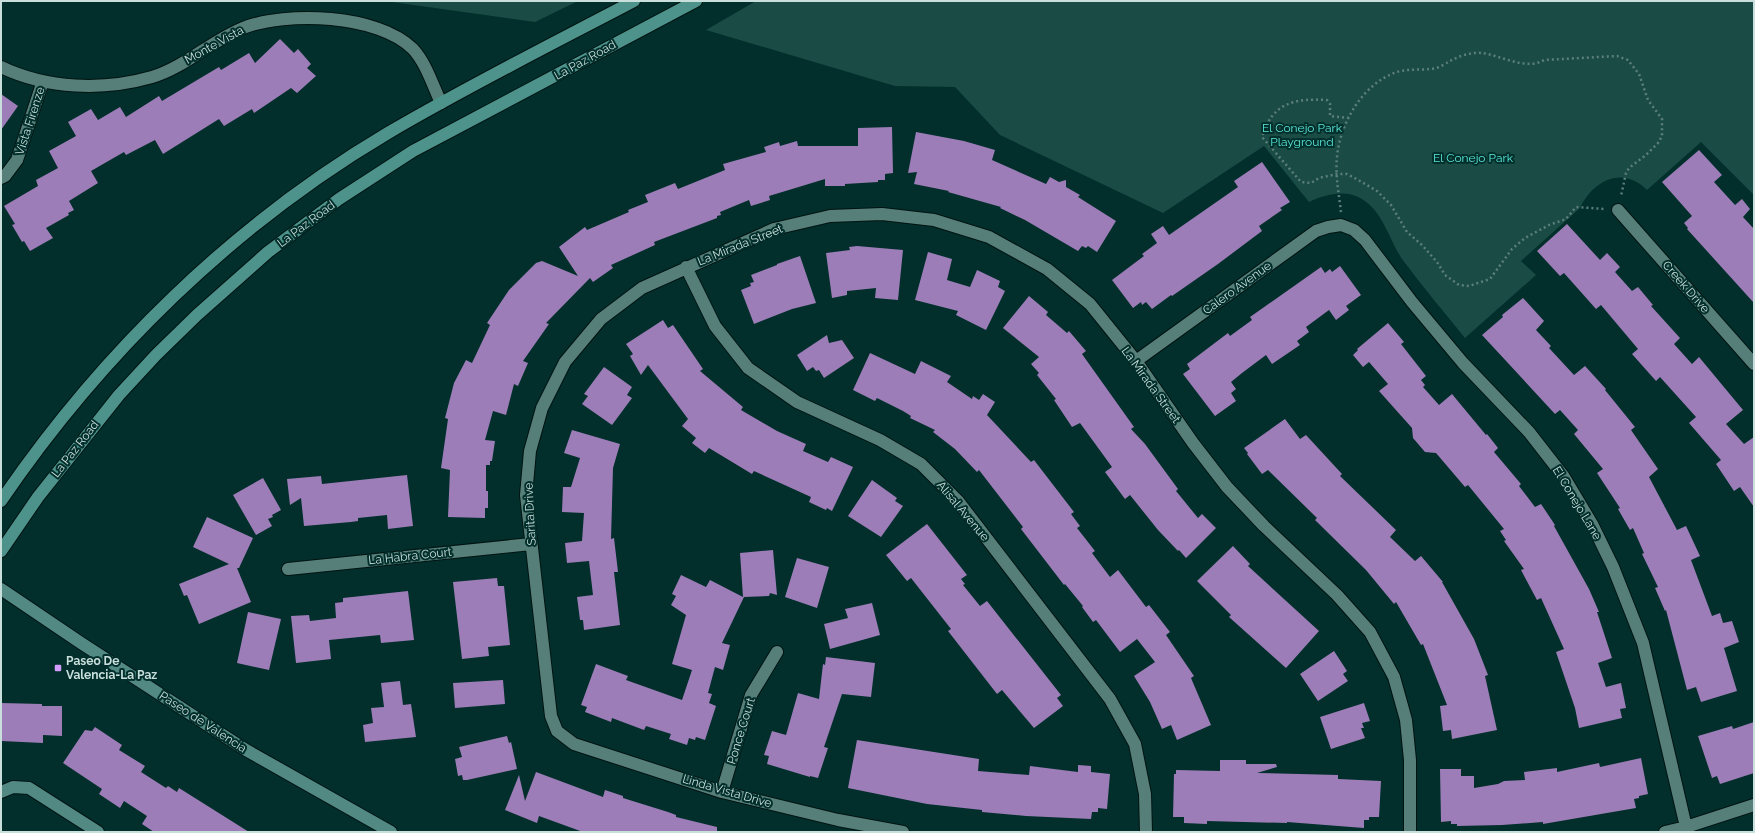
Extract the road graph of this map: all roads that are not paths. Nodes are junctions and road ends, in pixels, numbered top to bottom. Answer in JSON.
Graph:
{"nodes":[{"id":1,"x":634,"y":1,"type":"edge"},
{"id":2,"x":696,"y":1,"type":"edge"},
{"id":3,"x":1,"y":67,"type":"edge"},
{"id":4,"x":43,"y":81,"type":"junction"},
{"id":5,"x":441,"y":103,"type":"junction"},
{"id":6,"x":1,"y":178,"type":"edge"},
{"id":7,"x":1618,"y":210,"type":"road end"},
{"id":8,"x":1341,"y":225,"type":"joint"},
{"id":9,"x":686,"y":268,"type":"junction"},
{"id":10,"x":1136,"y":361,"type":"junction"},
{"id":11,"x":1754,"y":364,"type":"edge"},
{"id":12,"x":1,"y":501,"type":"edge"},
{"id":13,"x":531,"y":544,"type":"junction"},
{"id":14,"x":1,"y":551,"type":"edge"},
{"id":15,"x":288,"y":568,"type":"dead end"},
{"id":16,"x":1,"y":589,"type":"edge"},
{"id":17,"x":777,"y":652,"type":"dead end"},
{"id":18,"x":557,"y":731,"type":"joint"},
{"id":19,"x":1,"y":792,"type":"edge"},
{"id":20,"x":722,"y":792,"type":"junction"},
{"id":21,"x":1754,"y":805,"type":"edge"},
{"id":22,"x":1686,"y":827,"type":"junction"},
{"id":23,"x":98,"y":832,"type":"edge"},
{"id":24,"x":391,"y":832,"type":"edge"},
{"id":25,"x":903,"y":832,"type":"edge"},
{"id":26,"x":1146,"y":832,"type":"edge"},
{"id":27,"x":1410,"y":832,"type":"edge"},
{"id":28,"x":1665,"y":832,"type":"edge"}],
"edges":[{"from":1,"to":5,"type":"main road"},
{"from":2,"to":14,"type":"main road","name":"La Paz Road"},
{"from":3,"to":4,"type":"street","name":"Monte Vista"},
{"from":4,"to":5,"type":"street","name":"Monte Vista"},
{"from":4,"to":6,"type":"street","name":"Vista Firenze"},
{"from":5,"to":12,"type":"main road"},
{"from":7,"to":11,"type":"street","name":"Creek Drive"},
{"from":8,"to":10,"type":"street","name":"Calero Avenue"},
{"from":8,"to":22,"type":"street","name":"El Conejo Lane"},
{"from":9,"to":10,"type":"street","name":"La Mirada Street"},
{"from":9,"to":13,"type":"street","name":"Sarita Drive"},
{"from":9,"to":26,"type":"street","name":"Alisal Avenue"},
{"from":10,"to":27,"type":"street","name":"La Mirada Street"},
{"from":13,"to":15,"type":"street","name":"La Habra Court"},
{"from":13,"to":18,"type":"street","name":"Sarita Drive"},
{"from":16,"to":24,"type":"main road","name":"Paseo de Valencia"},
{"from":17,"to":20,"type":"street","name":"Ponce Court"},
{"from":18,"to":20,"type":"street","name":"Linda Vista Drive"},
{"from":19,"to":23,"type":"main road"},
{"from":20,"to":25,"type":"street","name":"Linda Vista Drive"},
{"from":21,"to":22,"type":"street"},
{"from":22,"to":28,"type":"street"}]}
